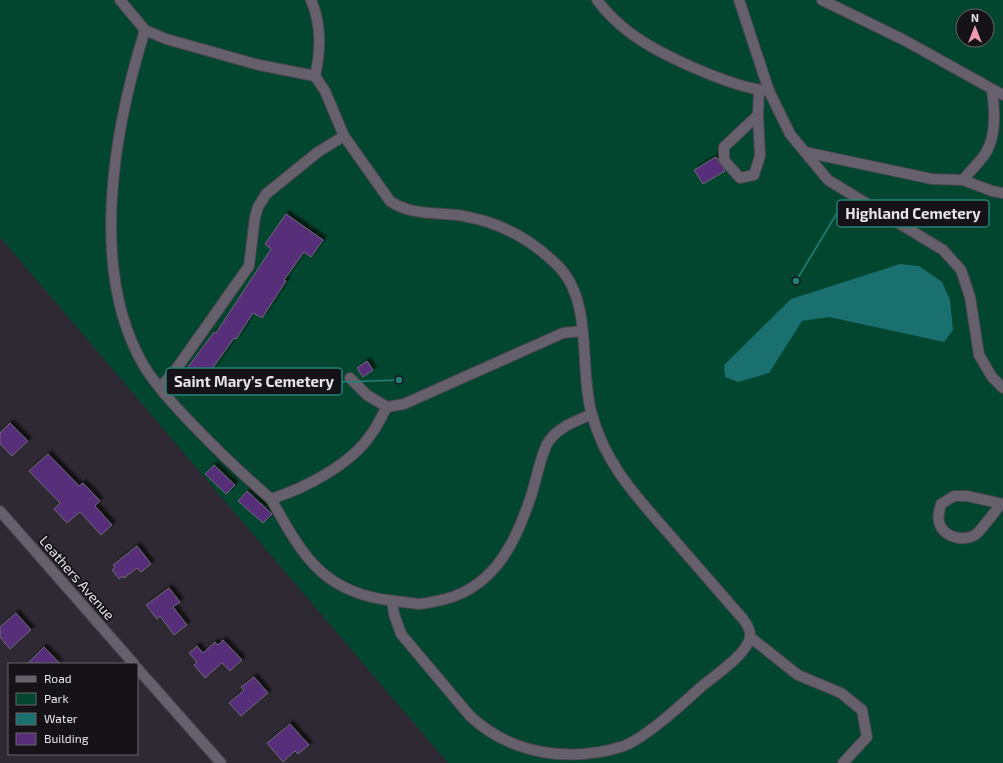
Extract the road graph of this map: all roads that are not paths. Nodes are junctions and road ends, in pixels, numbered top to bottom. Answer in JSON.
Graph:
{"nodes":[{"id":1,"x":120,"y":0,"type":"edge"},
{"id":2,"x":311,"y":0,"type":"edge"},
{"id":3,"x":597,"y":0,"type":"edge"},
{"id":4,"x":739,"y":0,"type":"edge"},
{"id":5,"x":822,"y":0,"type":"edge"},
{"id":6,"x":145,"y":30,"type":"junction"},
{"id":7,"x":315,"y":76,"type":"junction"},
{"id":8,"x":759,"y":90,"type":"junction"},
{"id":9,"x":992,"y":90,"type":"junction"},
{"id":10,"x":770,"y":91,"type":"junction"},
{"id":11,"x":1003,"y":95,"type":"edge"},
{"id":12,"x":758,"y":115,"type":"junction"},
{"id":13,"x":344,"y":136,"type":"junction"},
{"id":14,"x":805,"y":152,"type":"junction"},
{"id":15,"x":963,"y":180,"type":"junction"},
{"id":16,"x":1003,"y":193,"type":"edge"},
{"id":17,"x":582,"y":331,"type":"junction"},
{"id":18,"x":350,"y":378,"type":"dead end"},
{"id":19,"x":160,"y":388,"type":"junction"},
{"id":20,"x":1003,"y":388,"type":"edge"},
{"id":21,"x":387,"y":407,"type":"junction"},
{"id":22,"x":592,"y":414,"type":"junction"},
{"id":23,"x":270,"y":499,"type":"junction"},
{"id":24,"x":1002,"y":504,"type":"edge"},
{"id":25,"x":0,"y":511,"type":"edge"},
{"id":26,"x":392,"y":601,"type":"junction"},
{"id":27,"x":750,"y":637,"type":"junction"},
{"id":28,"x":133,"y":663,"type":"edge"},
{"id":29,"x":138,"y":669,"type":"edge"},
{"id":30,"x":557,"y":761,"type":"edge"},
{"id":31,"x":221,"y":763,"type":"edge"},
{"id":32,"x":843,"y":763,"type":"edge"}],
"edges":[{"from":1,"to":6,"type":"street"},
{"from":2,"to":7,"type":"street"},
{"from":3,"to":8,"type":"street"},
{"from":4,"to":10,"type":"street"},
{"from":5,"to":9,"type":"street"},
{"from":6,"to":7,"type":"street"},
{"from":6,"to":19,"type":"street"},
{"from":7,"to":13,"type":"street"},
{"from":8,"to":10,"type":"street"},
{"from":8,"to":12,"type":"street"},
{"from":9,"to":11,"type":"street"},
{"from":9,"to":15,"type":"street"},
{"from":10,"to":14,"type":"street"},
{"from":12,"to":12,"type":"street"},
{"from":13,"to":17,"type":"street"},
{"from":13,"to":19,"type":"street"},
{"from":14,"to":15,"type":"street"},
{"from":14,"to":20,"type":"street"},
{"from":15,"to":16,"type":"street"},
{"from":17,"to":21,"type":"street"},
{"from":17,"to":22,"type":"street"},
{"from":18,"to":21,"type":"street"},
{"from":19,"to":23,"type":"street"},
{"from":21,"to":23,"type":"street"},
{"from":22,"to":26,"type":"street"},
{"from":22,"to":27,"type":"street"},
{"from":23,"to":26,"type":"street"},
{"from":24,"to":24,"type":"street"},
{"from":25,"to":28,"type":"street","name":"Leathers Avenue"},
{"from":26,"to":30,"type":"street"},
{"from":27,"to":30,"type":"street"},
{"from":27,"to":32,"type":"street"},
{"from":29,"to":31,"type":"street"}]}
